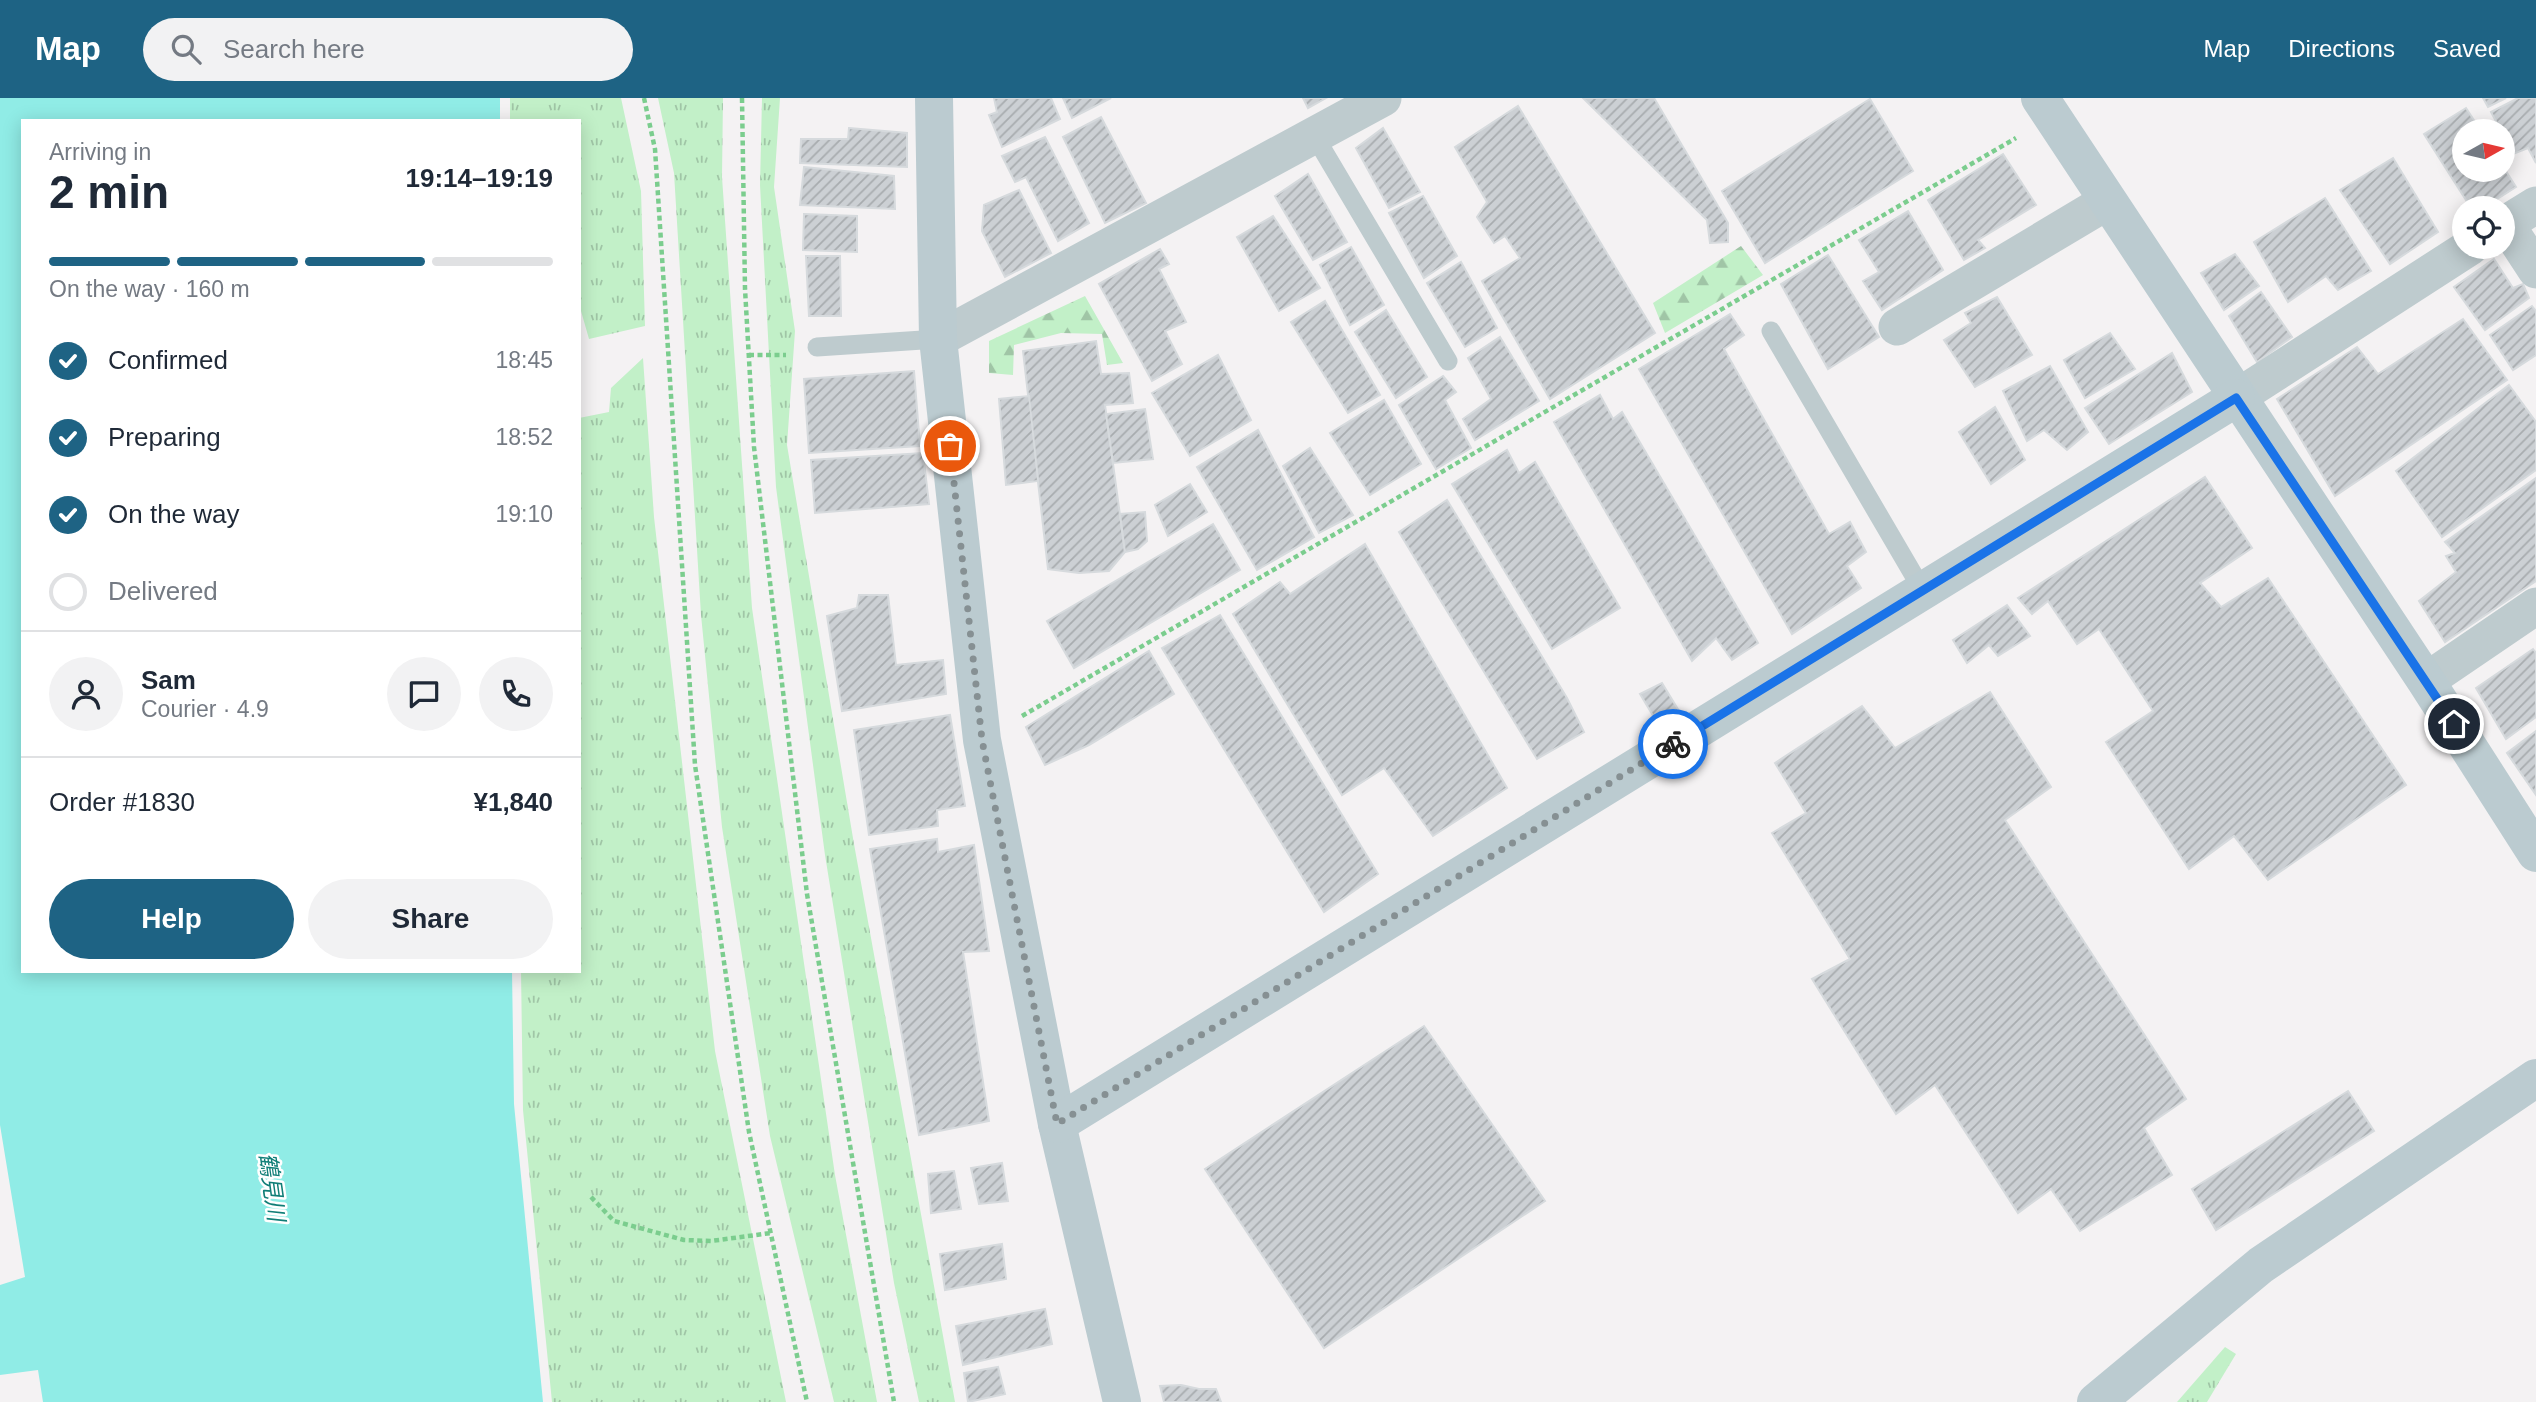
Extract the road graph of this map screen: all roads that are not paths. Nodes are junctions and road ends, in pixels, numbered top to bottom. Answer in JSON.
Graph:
{"nodes":[{"id":1,"x":934,"y":98,"type":"edge"},
{"id":2,"x":1382,"y":98,"type":"edge"},
{"id":3,"x":2046,"y":107,"type":"edge"},
{"id":4,"x":1314,"y":135,"type":"junction"},
{"id":5,"x":2108,"y":201,"type":"junction"},
{"id":6,"x":2515,"y":218,"type":"edge"},
{"id":7,"x":2452,"y":259,"type":"edge"},
{"id":8,"x":2536,"y":270,"type":"edge"},
{"id":9,"x":1897,"y":327,"type":"dead end"},
{"id":10,"x":1771,"y":331,"type":"dead end"},
{"id":11,"x":938,"y":339,"type":"junction"},
{"id":12,"x":817,"y":347,"type":"dead end"},
{"id":13,"x":1448,"y":361,"type":"dead end"},
{"id":14,"x":2236,"y":398,"type":"junction"},
{"id":15,"x":1923,"y":591,"type":"junction"},
{"id":16,"x":2536,"y":606,"type":"edge"},
{"id":17,"x":2426,"y":681,"type":"junction"},
{"id":18,"x":2536,"y":853,"type":"edge"},
{"id":19,"x":2536,"y":1078,"type":"edge"},
{"id":20,"x":1057,"y":1124,"type":"junction"},
{"id":21,"x":1122,"y":1402,"type":"edge"},
{"id":22,"x":2096,"y":1402,"type":"edge"}],
"edges":[{"from":1,"to":11,"type":"street"},
{"from":2,"to":4,"type":"street"},
{"from":3,"to":5,"type":"street"},
{"from":4,"to":11,"type":"street"},
{"from":4,"to":13,"type":"lane"},
{"from":5,"to":9,"type":"street"},
{"from":5,"to":14,"type":"street"},
{"from":6,"to":8,"type":"street"},
{"from":7,"to":14,"type":"street"},
{"from":10,"to":15,"type":"lane"},
{"from":11,"to":12,"type":"lane"},
{"from":11,"to":20,"type":"street"},
{"from":14,"to":15,"type":"street"},
{"from":14,"to":17,"type":"street"},
{"from":15,"to":20,"type":"street"},
{"from":16,"to":17,"type":"street"},
{"from":17,"to":18,"type":"street"},
{"from":19,"to":22,"type":"street"},
{"from":20,"to":21,"type":"street"}]}
